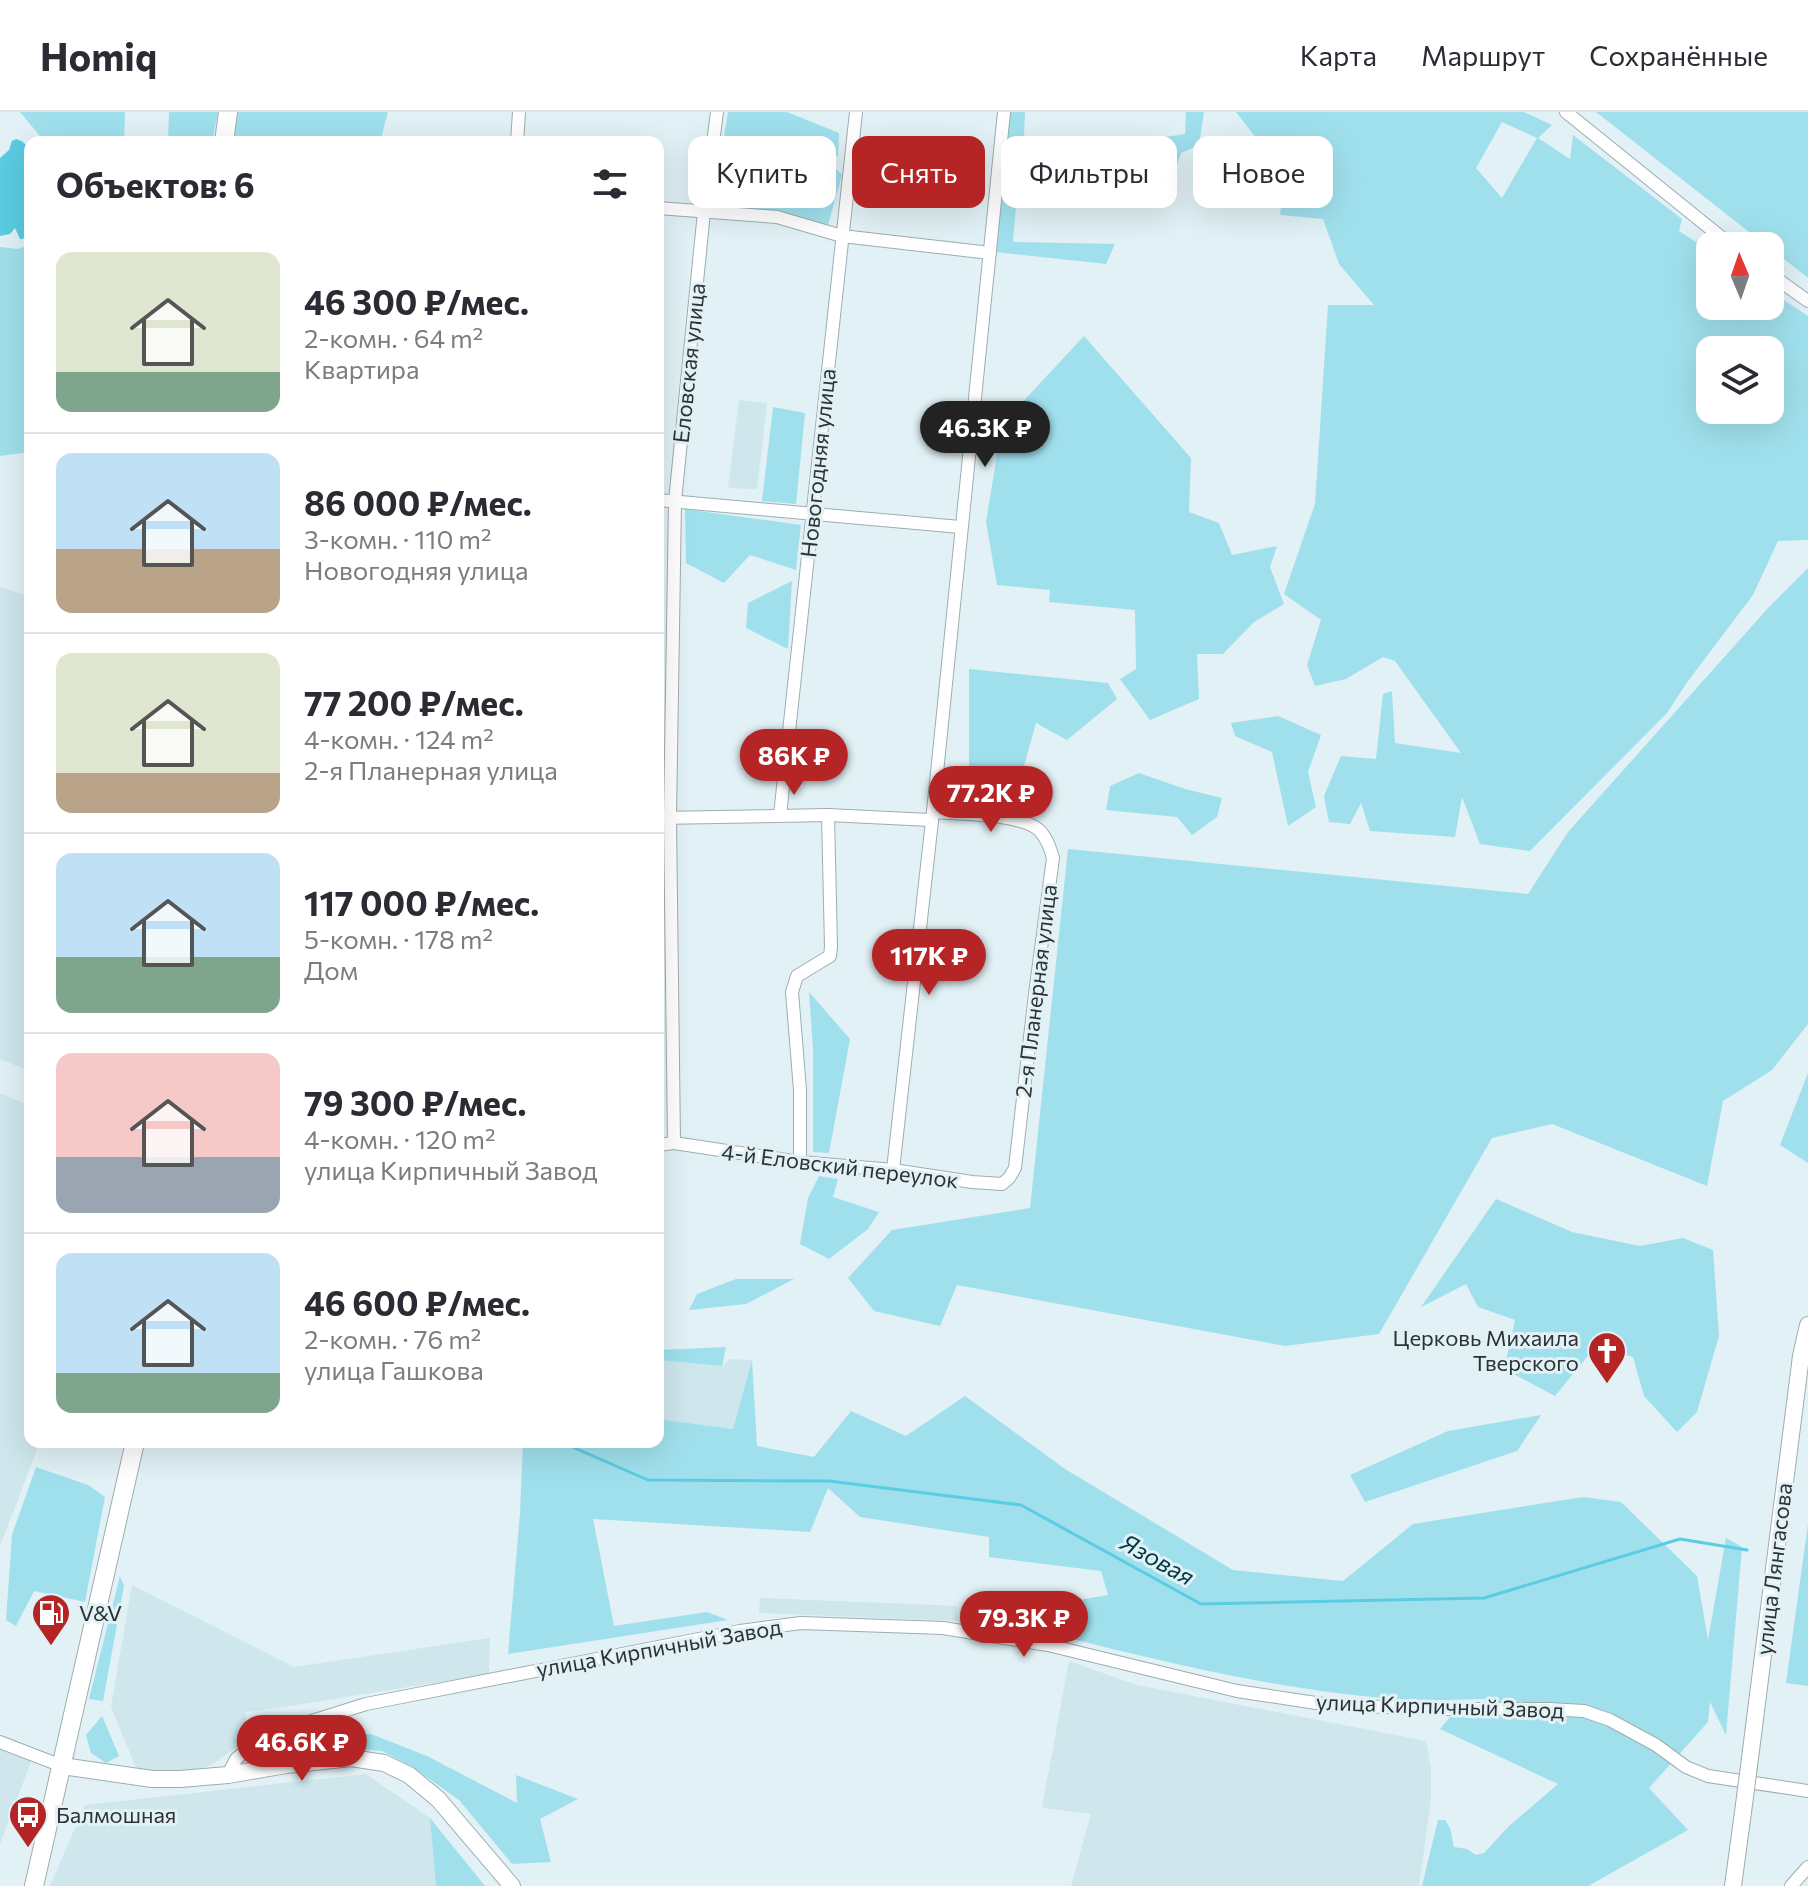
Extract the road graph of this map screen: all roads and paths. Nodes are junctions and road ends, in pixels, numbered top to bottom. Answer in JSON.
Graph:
{"nodes":[{"id":1,"x":228,"y":112,"type":"edge"},
{"id":2,"x":519,"y":112,"type":"edge"},
{"id":3,"x":717,"y":112,"type":"edge"},
{"id":4,"x":856,"y":112,"type":"edge"},
{"id":5,"x":1004,"y":112,"type":"edge"},
{"id":6,"x":1566,"y":112,"type":"edge"},
{"id":7,"x":225,"y":136,"type":"edge"},
{"id":8,"x":517,"y":136,"type":"edge"},
{"id":9,"x":664,"y":209,"type":"edge"},
{"id":10,"x":704,"y":212,"type":"junction"},
{"id":11,"x":1715,"y":232,"type":"edge"},
{"id":12,"x":842,"y":236,"type":"junction"},
{"id":13,"x":990,"y":253,"type":"junction"},
{"id":14,"x":1784,"y":284,"type":"edge"},
{"id":15,"x":1808,"y":301,"type":"edge"},
{"id":16,"x":664,"y":500,"type":"edge"},
{"id":17,"x":675,"y":501,"type":"junction"},
{"id":18,"x":813,"y":514,"type":"junction"},
{"id":19,"x":960,"y":527,"type":"junction"},
{"id":20,"x":780,"y":815,"type":"junction"},
{"id":21,"x":828,"y":815,"type":"junction"},
{"id":22,"x":931,"y":816,"type":"junction"},
{"id":23,"x":664,"y":818,"type":"edge"},
{"id":24,"x":674,"y":1143,"type":"junction"},
{"id":25,"x":664,"y":1144,"type":"edge"},
{"id":26,"x":800,"y":1162,"type":"junction"},
{"id":27,"x":1015,"y":1168,"type":"joint"},
{"id":28,"x":893,"y":1170,"type":"junction"},
{"id":29,"x":1808,"y":1325,"type":"edge"},
{"id":30,"x":134,"y":1448,"type":"edge"},
{"id":31,"x":0,"y":1742,"type":"edge"},
{"id":32,"x":62,"y":1766,"type":"junction"},
{"id":33,"x":228,"y":1775,"type":"junction"},
{"id":34,"x":1808,"y":1791,"type":"edge"},
{"id":35,"x":1808,"y":1867,"type":"edge"},
{"id":36,"x":34,"y":1886,"type":"edge"},
{"id":37,"x":512,"y":1886,"type":"edge"},
{"id":38,"x":1733,"y":1886,"type":"edge"},
{"id":39,"x":1791,"y":1886,"type":"edge"}],
"edges":[{"from":1,"to":7,"type":"main road"},
{"from":2,"to":8,"type":"street"},
{"from":3,"to":10,"type":"street","name":"Еловская улица"},
{"from":4,"to":12,"type":"street","name":"Новогодняя улица"},
{"from":5,"to":13,"type":"street"},
{"from":6,"to":11,"type":"street"},
{"from":9,"to":10,"type":"street"},
{"from":10,"to":12,"type":"street"},
{"from":10,"to":17,"type":"street","name":"Еловская улица"},
{"from":12,"to":13,"type":"street"},
{"from":12,"to":18,"type":"street","name":"Новогодняя улица"},
{"from":13,"to":19,"type":"street"},
{"from":14,"to":15,"type":"street"},
{"from":16,"to":17,"type":"street"},
{"from":17,"to":18,"type":"street"},
{"from":17,"to":23,"type":"street","name":"Еловская улица"},
{"from":18,"to":19,"type":"street"},
{"from":18,"to":20,"type":"street","name":"Новогодняя улица"},
{"from":19,"to":22,"type":"street"},
{"from":20,"to":21,"type":"street","name":"2-я Планерная улица"},
{"from":20,"to":23,"type":"street","name":"2-я Планерная улица"},
{"from":21,"to":22,"type":"street","name":"2-я Планерная улица"},
{"from":21,"to":26,"type":"street"},
{"from":22,"to":27,"type":"street","name":"2-я Планерная улица"},
{"from":22,"to":28,"type":"street"},
{"from":23,"to":24,"type":"street","name":"Еловская улица"},
{"from":24,"to":25,"type":"street","name":"4-й Еловский переулок"},
{"from":24,"to":26,"type":"street","name":"4-й Еловский переулок"},
{"from":26,"to":28,"type":"street","name":"4-й Еловский переулок"},
{"from":27,"to":28,"type":"street","name":"4-й Еловский переулок"},
{"from":29,"to":38,"type":"main road","name":"улица Лянгасова","bridge":true},
{"from":30,"to":32,"type":"main road"},
{"from":31,"to":32,"type":"street"},
{"from":32,"to":33,"type":"main road"},
{"from":32,"to":36,"type":"main road"},
{"from":33,"to":34,"type":"street","name":"улица Кирпичный Завод"},
{"from":33,"to":37,"type":"main road"},
{"from":35,"to":39,"type":"street"}]}
